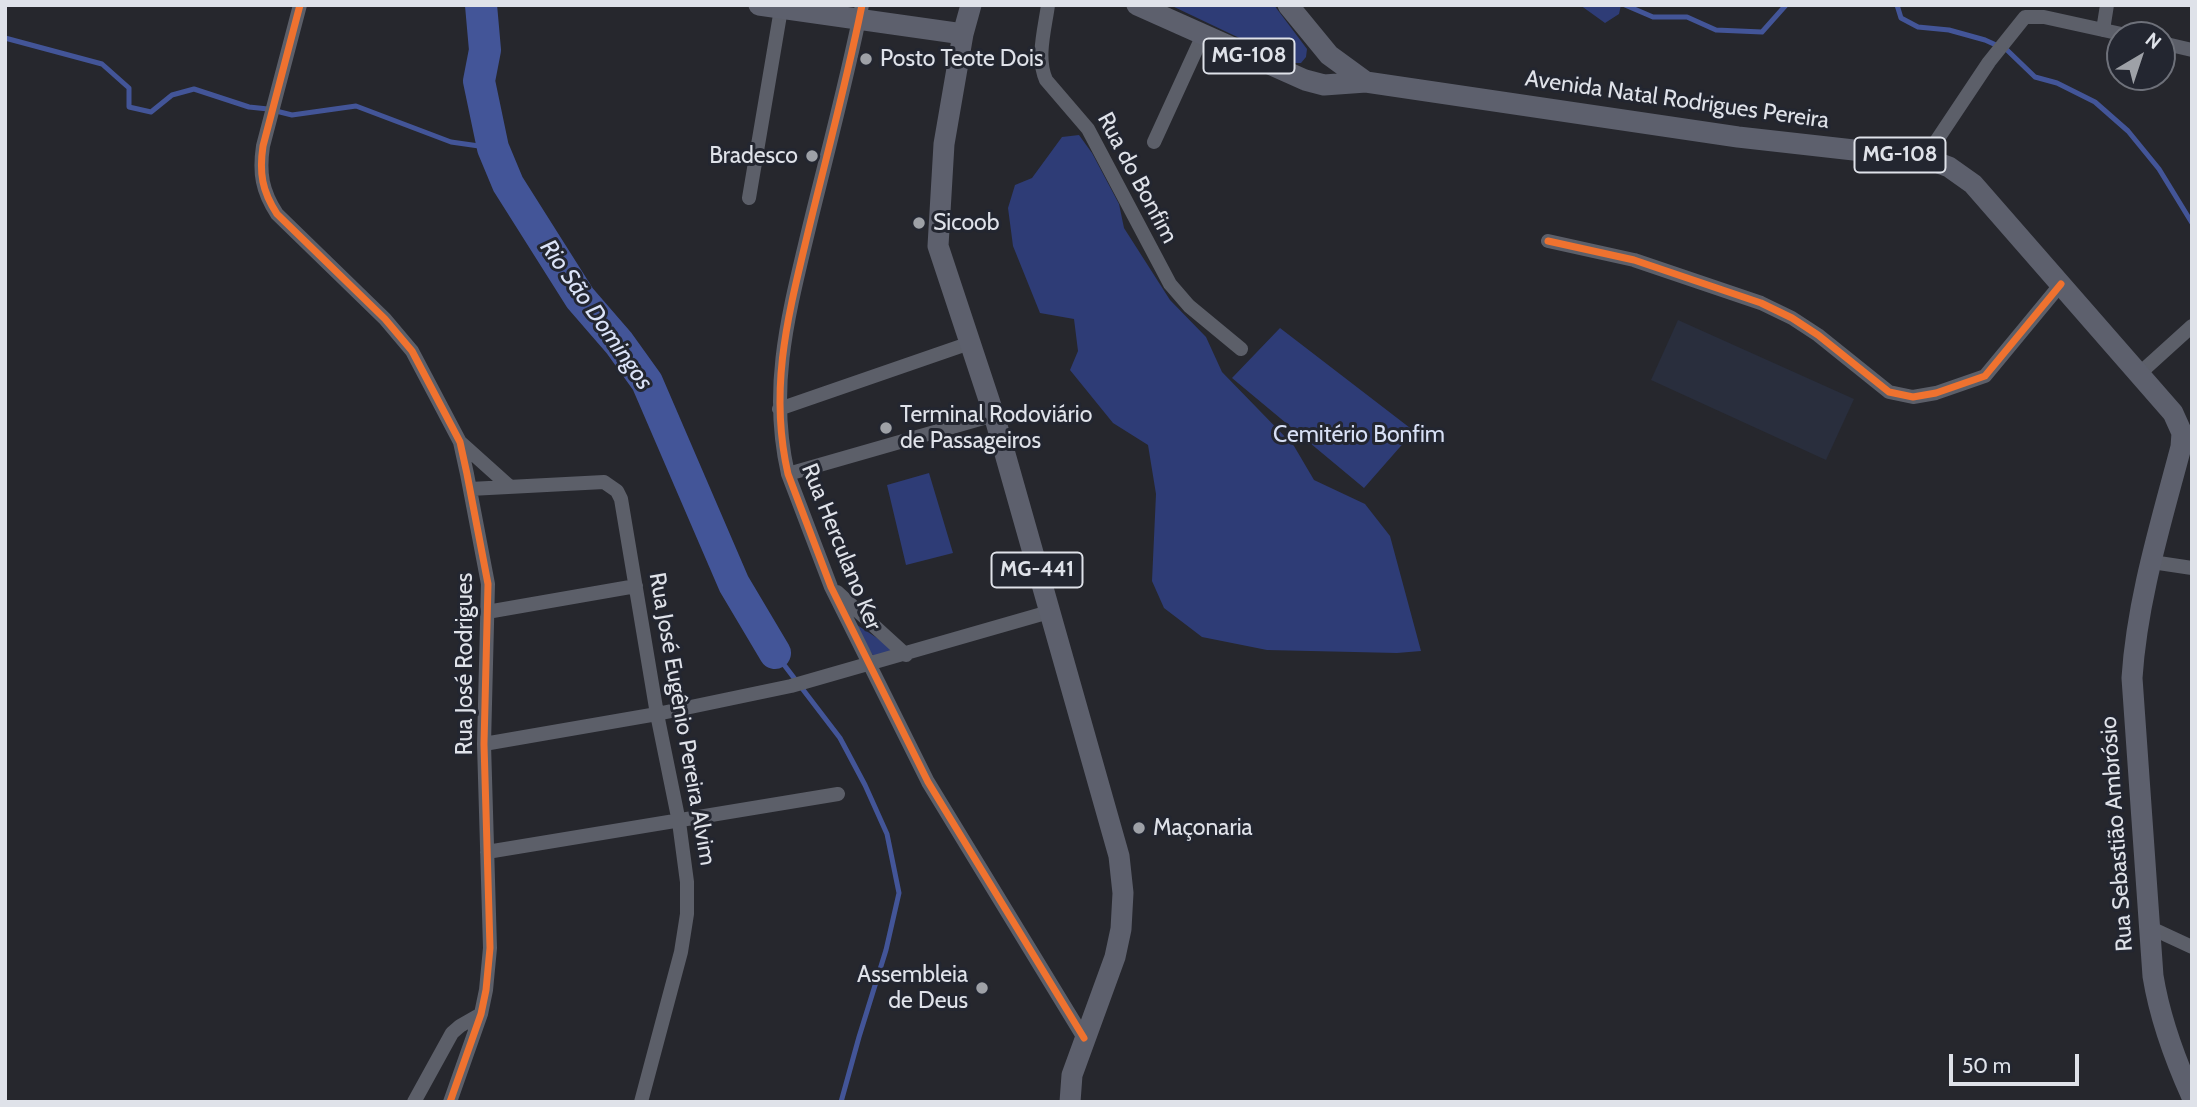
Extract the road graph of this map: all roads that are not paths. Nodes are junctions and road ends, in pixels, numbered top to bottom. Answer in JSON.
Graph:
{"nodes":[{"id":1,"x":300,"y":5,"type":"edge"},
{"id":2,"x":759,"y":5,"type":"edge"},
{"id":3,"x":971,"y":5,"type":"edge"},
{"id":4,"x":1048,"y":5,"type":"edge"},
{"id":5,"x":1137,"y":5,"type":"edge"},
{"id":6,"x":1288,"y":5,"type":"edge"},
{"id":7,"x":2107,"y":5,"type":"edge"},
{"id":8,"x":781,"y":9,"type":"junction"},
{"id":9,"x":861,"y":12,"type":"edge"},
{"id":10,"x":2103,"y":30,"type":"junction"},
{"id":11,"x":2106,"y":31,"type":"edge"},
{"id":12,"x":963,"y":34,"type":"junction"},
{"id":13,"x":1203,"y":34,"type":"junction"},
{"id":14,"x":1329,"y":55,"type":"junction"},
{"id":15,"x":1366,"y":82,"type":"junction"},
{"id":16,"x":1324,"y":85,"type":"junction"},
{"id":17,"x":1154,"y":142,"type":"dead end"},
{"id":18,"x":1925,"y":158,"type":"junction"},
{"id":19,"x":749,"y":198,"type":"dead end"},
{"id":20,"x":1548,"y":241,"type":"dead end"},
{"id":21,"x":2061,"y":284,"type":"junction"},
{"id":22,"x":2192,"y":326,"type":"edge"},
{"id":23,"x":970,"y":343,"type":"junction"},
{"id":24,"x":1241,"y":349,"type":"dead end"},
{"id":25,"x":2139,"y":374,"type":"junction"},
{"id":26,"x":779,"y":409,"type":"junction"},
{"id":27,"x":994,"y":415,"type":"junction"},
{"id":28,"x":2187,"y":435,"type":"edge"},
{"id":29,"x":460,"y":442,"type":"junction"},
{"id":30,"x":788,"y":474,"type":"junction"},
{"id":31,"x":509,"y":486,"type":"junction"},
{"id":32,"x":470,"y":489,"type":"junction"},
{"id":33,"x":2152,"y":562,"type":"junction"},
{"id":34,"x":2192,"y":568,"type":"edge"},
{"id":35,"x":636,"y":586,"type":"junction"},
{"id":36,"x":831,"y":587,"type":"junction"},
{"id":37,"x":487,"y":612,"type":"junction"},
{"id":38,"x":1049,"y":612,"type":"junction"},
{"id":39,"x":906,"y":655,"type":"junction"},
{"id":40,"x":868,"y":664,"type":"junction"},
{"id":41,"x":657,"y":714,"type":"junction"},
{"id":42,"x":484,"y":744,"type":"junction"},
{"id":43,"x":838,"y":794,"type":"dead end"},
{"id":44,"x":679,"y":822,"type":"junction"},
{"id":45,"x":487,"y":852,"type":"junction"},
{"id":46,"x":2151,"y":928,"type":"junction"},
{"id":47,"x":2192,"y":947,"type":"edge"},
{"id":48,"x":481,"y":1014,"type":"junction"},
{"id":49,"x":1084,"y":1038,"type":"junction"},
{"id":50,"x":2171,"y":1050,"type":"junction"},
{"id":51,"x":2192,"y":1060,"type":"edge"},
{"id":52,"x":2192,"y":1097,"type":"edge"},
{"id":53,"x":414,"y":1102,"type":"edge"},
{"id":54,"x":450,"y":1102,"type":"edge"},
{"id":55,"x":641,"y":1102,"type":"edge"},
{"id":56,"x":1070,"y":1102,"type":"edge"}],
"edges":[{"from":1,"to":29,"type":"street","name":"Rua José Rodrigues"},
{"from":2,"to":8,"type":"main road"},
{"from":3,"to":12,"type":"main road"},
{"from":4,"to":24,"type":"street","name":"Rua do Bonfim"},
{"from":5,"to":13,"type":"main road","name":"Avenida Natal Rodrigues Pereira","number":"MG-108"},
{"from":6,"to":14,"type":"main road","number":"MG-108"},
{"from":7,"to":10,"type":"street"},
{"from":8,"to":9,"type":"main road"},
{"from":8,"to":19,"type":"street"},
{"from":9,"to":12,"type":"main road"},
{"from":9,"to":26,"type":"street","name":"Rua Herculano Ker"},
{"from":10,"to":11,"type":"street"},
{"from":10,"to":18,"type":"street"},
{"from":12,"to":23,"type":"main road","number":"MG-441"},
{"from":13,"to":16,"type":"main road","name":"Avenida Natal Rodrigues Pereira","number":"MG-108"},
{"from":13,"to":17,"type":"street"},
{"from":14,"to":15,"type":"main road","number":"MG-108"},
{"from":14,"to":16,"type":"main road","number":"MG-108"},
{"from":15,"to":16,"type":"main road","name":"Avenida Natal Rodrigues Pereira","number":"MG-108"},
{"from":15,"to":18,"type":"main road","name":"Avenida Natal Rodrigues Pereira","number":"MG-108"},
{"from":18,"to":21,"type":"main road","name":"Avenida Natal Rodrigues Pereira","number":"MG-108"},
{"from":20,"to":21,"type":"street"},
{"from":21,"to":25,"type":"main road","name":"Avenida Natal Rodrigues Pereira","number":"MG-108"},
{"from":22,"to":25,"type":"street"},
{"from":23,"to":26,"type":"street"},
{"from":23,"to":27,"type":"main road","number":"MG-441"},
{"from":25,"to":28,"type":"main road","name":"Avenida Natal Rodrigues Pereira","number":"MG-108"},
{"from":26,"to":30,"type":"street","name":"Rua Herculano Ker"},
{"from":27,"to":30,"type":"street"},
{"from":27,"to":38,"type":"main road","number":"MG-441"},
{"from":28,"to":33,"type":"main road","name":"Avenida Natal Rodrigues Pereira","number":"MG-108"},
{"from":29,"to":31,"type":"street","name":"Rua José Rodrigues"},
{"from":29,"to":32,"type":"street","name":"Rua José Rodrigues"},
{"from":30,"to":36,"type":"street","name":"Rua Herculano Ker"},
{"from":31,"to":32,"type":"street","name":"Rua José Eugênio Pereira Alvim"},
{"from":31,"to":35,"type":"street","name":"Rua José Eugênio Pereira Alvim"},
{"from":32,"to":37,"type":"street","name":"Rua José Rodrigues"},
{"from":33,"to":34,"type":"street"},
{"from":33,"to":46,"type":"main road","name":"Rua Sebastião Ambrósio","number":"MG-108"},
{"from":35,"to":37,"type":"street"},
{"from":35,"to":41,"type":"street","name":"Rua José Eugênio Pereira Alvim"},
{"from":36,"to":39,"type":"street"},
{"from":36,"to":40,"type":"street","name":"Rua Herculano Ker"},
{"from":37,"to":42,"type":"street","name":"Rua José Rodrigues"},
{"from":38,"to":39,"type":"street"},
{"from":38,"to":49,"type":"main road","number":"MG-441"},
{"from":39,"to":40,"type":"street"},
{"from":40,"to":41,"type":"street"},
{"from":40,"to":49,"type":"street","name":"Rua Herculano Ker"},
{"from":41,"to":42,"type":"street"},
{"from":41,"to":44,"type":"street","name":"Rua José Eugênio Pereira Alvim"},
{"from":42,"to":45,"type":"street","name":"Rua José Rodrigues"},
{"from":43,"to":44,"type":"street"},
{"from":44,"to":45,"type":"street"},
{"from":44,"to":55,"type":"street","name":"Rua José Eugênio Pereira Alvim"},
{"from":45,"to":48,"type":"street","name":"Rua José Rodrigues"},
{"from":46,"to":47,"type":"street"},
{"from":46,"to":50,"type":"main road","name":"Rua Sebastião Ambrósio","number":"MG-108"},
{"from":48,"to":53,"type":"street"},
{"from":48,"to":54,"type":"street","name":"Rua José Rodrigues"},
{"from":49,"to":56,"type":"main road","number":"MG-441"},
{"from":50,"to":51,"type":"street"},
{"from":50,"to":52,"type":"main road","name":"Rua Sebastião Ambrósio","number":"MG-108"}]}
